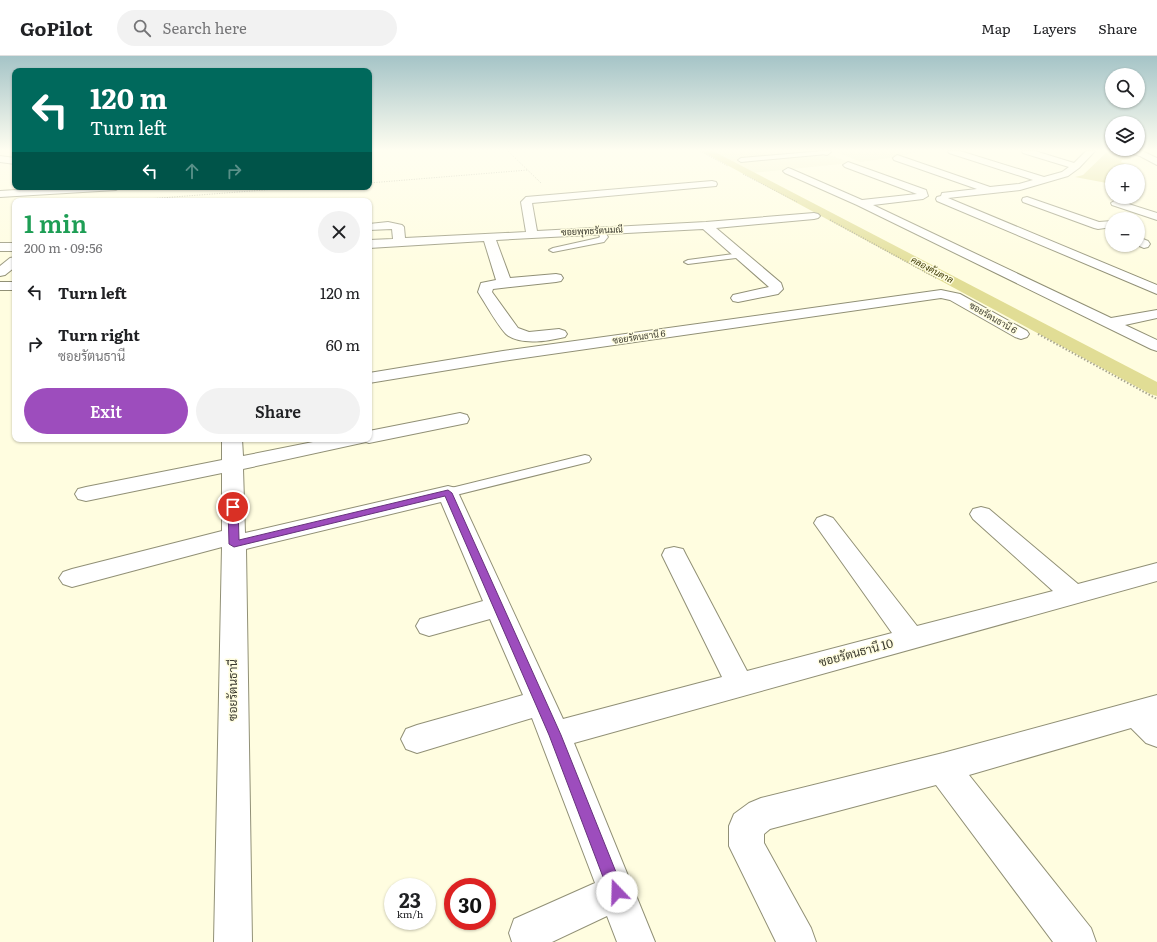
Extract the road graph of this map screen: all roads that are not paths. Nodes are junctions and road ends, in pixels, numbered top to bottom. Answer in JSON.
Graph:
{"nodes":[{"id":1,"x":27,"y":192,"type":"edge"},
{"id":2,"x":611,"y":192,"type":"edge"},
{"id":3,"x":837,"y":192,"type":"edge"},
{"id":4,"x":918,"y":192,"type":"edge"},
{"id":5,"x":928,"y":192,"type":"edge"},
{"id":6,"x":935,"y":192,"type":"edge"},
{"id":7,"x":975,"y":192,"type":"edge"},
{"id":8,"x":0,"y":194,"type":"edge"},
{"id":9,"x":922,"y":194,"type":"junction"},
{"id":10,"x":944,"y":197,"type":"junction"},
{"id":11,"x":1027,"y":200,"type":"dead end"},
{"id":12,"x":861,"y":203,"type":"junction"},
{"id":13,"x":1119,"y":204,"type":"edge"},
{"id":14,"x":814,"y":216,"type":"dead end"},
{"id":15,"x":1157,"y":218,"type":"edge"},
{"id":16,"x":1145,"y":220,"type":"edge"},
{"id":17,"x":706,"y":224,"type":"junction"},
{"id":18,"x":1105,"y":225,"type":"edge"},
{"id":19,"x":1098,"y":226,"type":"junction"},
{"id":20,"x":372,"y":227,"type":"edge"},
{"id":21,"x":1105,"y":228,"type":"edge"},
{"id":22,"x":602,"y":230,"type":"junction"},
{"id":23,"x":532,"y":234,"type":"junction"},
{"id":24,"x":489,"y":237,"type":"junction"},
{"id":25,"x":399,"y":243,"type":"junction"},
{"id":26,"x":372,"y":244,"type":"edge"},
{"id":27,"x":12,"y":247,"type":"edge"},
{"id":28,"x":0,"y":248,"type":"edge"},
{"id":29,"x":553,"y":250,"type":"dead end"},
{"id":30,"x":741,"y":255,"type":"junction"},
{"id":31,"x":688,"y":262,"type":"dead end"},
{"id":32,"x":12,"y":263,"type":"edge"},
{"id":33,"x":0,"y":272,"type":"edge"},
{"id":34,"x":556,"y":278,"type":"dead end"},
{"id":35,"x":504,"y":282,"type":"junction"},
{"id":36,"x":0,"y":286,"type":"edge"},
{"id":37,"x":12,"y":286,"type":"edge"},
{"id":38,"x":1157,"y":290,"type":"edge"},
{"id":39,"x":738,"y":298,"type":"dead end"},
{"id":40,"x":1157,"y":314,"type":"edge"},
{"id":41,"x":668,"y":320,"type":"dead end"},
{"id":42,"x":1108,"y":322,"type":"junction"},
{"id":43,"x":1021,"y":334,"type":"dead end"},
{"id":44,"x":1157,"y":346,"type":"edge"},
{"id":45,"x":372,"y":378,"type":"edge"},
{"id":46,"x":460,"y":419,"type":"dead end"},
{"id":47,"x":372,"y":436,"type":"edge"},
{"id":48,"x":326,"y":442,"type":"edge"},
{"id":49,"x":232,"y":451,"type":"edge"},
{"id":50,"x":584,"y":459,"type":"dead end"},
{"id":51,"x":448,"y":493,"type":"junction"},
{"id":52,"x":86,"y":494,"type":"dead end"},
{"id":53,"x":981,"y":514,"type":"dead end"},
{"id":54,"x":825,"y":523,"type":"dead end"},
{"id":55,"x":234,"y":540,"type":"junction"},
{"id":56,"x":674,"y":555,"type":"dead end"},
{"id":57,"x":1157,"y":572,"type":"edge"},
{"id":58,"x":72,"y":578,"type":"dead end"},
{"id":59,"x":1073,"y":594,"type":"junction"},
{"id":60,"x":498,"y":607,"type":"junction"},
{"id":61,"x":429,"y":626,"type":"dead end"},
{"id":62,"x":911,"y":638,"type":"junction"},
{"id":63,"x":740,"y":685,"type":"junction"},
{"id":64,"x":540,"y":703,"type":"junction"},
{"id":65,"x":1150,"y":718,"type":"edge"},
{"id":66,"x":555,"y":735,"type":"junction"},
{"id":67,"x":417,"y":740,"type":"dead end"},
{"id":68,"x":943,"y":768,"type":"junction"},
{"id":69,"x":617,"y":892,"type":"junction"},
{"id":70,"x":528,"y":933,"type":"dead end"},
{"id":71,"x":233,"y":942,"type":"edge"},
{"id":72,"x":636,"y":942,"type":"edge"},
{"id":73,"x":797,"y":942,"type":"edge"},
{"id":74,"x":1077,"y":942,"type":"edge"}],
"edges":[{"from":1,"to":8,"type":"street"},
{"from":2,"to":23,"type":"street"},
{"from":3,"to":12,"type":"street"},
{"from":4,"to":9,"type":"street"},
{"from":5,"to":9,"type":"street"},
{"from":6,"to":10,"type":"street"},
{"from":7,"to":10,"type":"street"},
{"from":9,"to":12,"type":"street"},
{"from":10,"to":38,"type":"street"},
{"from":11,"to":19,"type":"street"},
{"from":12,"to":42,"type":"street"},
{"from":13,"to":15,"type":"street"},
{"from":14,"to":17,"type":"street","name":"ซอยพุทธรัตนมณี"},
{"from":15,"to":16,"type":"street"},
{"from":17,"to":22,"type":"street","name":"ซอยพุทธรัตนมณี"},
{"from":17,"to":30,"type":"street"},
{"from":18,"to":19,"type":"street"},
{"from":19,"to":21,"type":"street"},
{"from":20,"to":25,"type":"street"},
{"from":22,"to":23,"type":"street","name":"ซอยพุทธรัตนมณี"},
{"from":22,"to":29,"type":"lane"},
{"from":23,"to":24,"type":"street","name":"ซอยพุทธรัตนมณี"},
{"from":24,"to":25,"type":"street","name":"ซอยพุทธรัตนมณี"},
{"from":24,"to":35,"type":"street"},
{"from":25,"to":26,"type":"street","name":"ซอยพุทธรัตนมณี"},
{"from":27,"to":28,"type":"street"},
{"from":30,"to":31,"type":"lane"},
{"from":30,"to":39,"type":"street"},
{"from":32,"to":33,"type":"street"},
{"from":34,"to":35,"type":"street"},
{"from":35,"to":41,"type":"street"},
{"from":36,"to":37,"type":"street"},
{"from":40,"to":42,"type":"street"},
{"from":42,"to":44,"type":"street"},
{"from":43,"to":45,"type":"street","name":"ซอยรัตนธานี 6"},
{"from":46,"to":47,"type":"street"},
{"from":48,"to":49,"type":"street"},
{"from":49,"to":52,"type":"street"},
{"from":49,"to":55,"type":"street","name":"ซอยรัตนธานี"},
{"from":50,"to":51,"type":"lane"},
{"from":51,"to":55,"type":"street"},
{"from":51,"to":60,"type":"street"},
{"from":53,"to":59,"type":"street"},
{"from":54,"to":62,"type":"street"},
{"from":55,"to":58,"type":"street"},
{"from":55,"to":71,"type":"street","name":"ซอยรัตนธานี"},
{"from":56,"to":63,"type":"street"},
{"from":57,"to":59,"type":"street","name":"ซอยรัตนธานี 10"},
{"from":59,"to":62,"type":"street","name":"ซอยรัตนธานี 10"},
{"from":60,"to":61,"type":"street"},
{"from":60,"to":64,"type":"street"},
{"from":62,"to":63,"type":"street","name":"ซอยรัตนธานี 10"},
{"from":63,"to":66,"type":"street","name":"ซอยรัตนธานี 10"},
{"from":64,"to":66,"type":"street"},
{"from":64,"to":67,"type":"street"},
{"from":65,"to":68,"type":"street"},
{"from":66,"to":69,"type":"street"},
{"from":68,"to":73,"type":"street"},
{"from":68,"to":74,"type":"street"},
{"from":69,"to":70,"type":"street"},
{"from":69,"to":72,"type":"street"}]}
